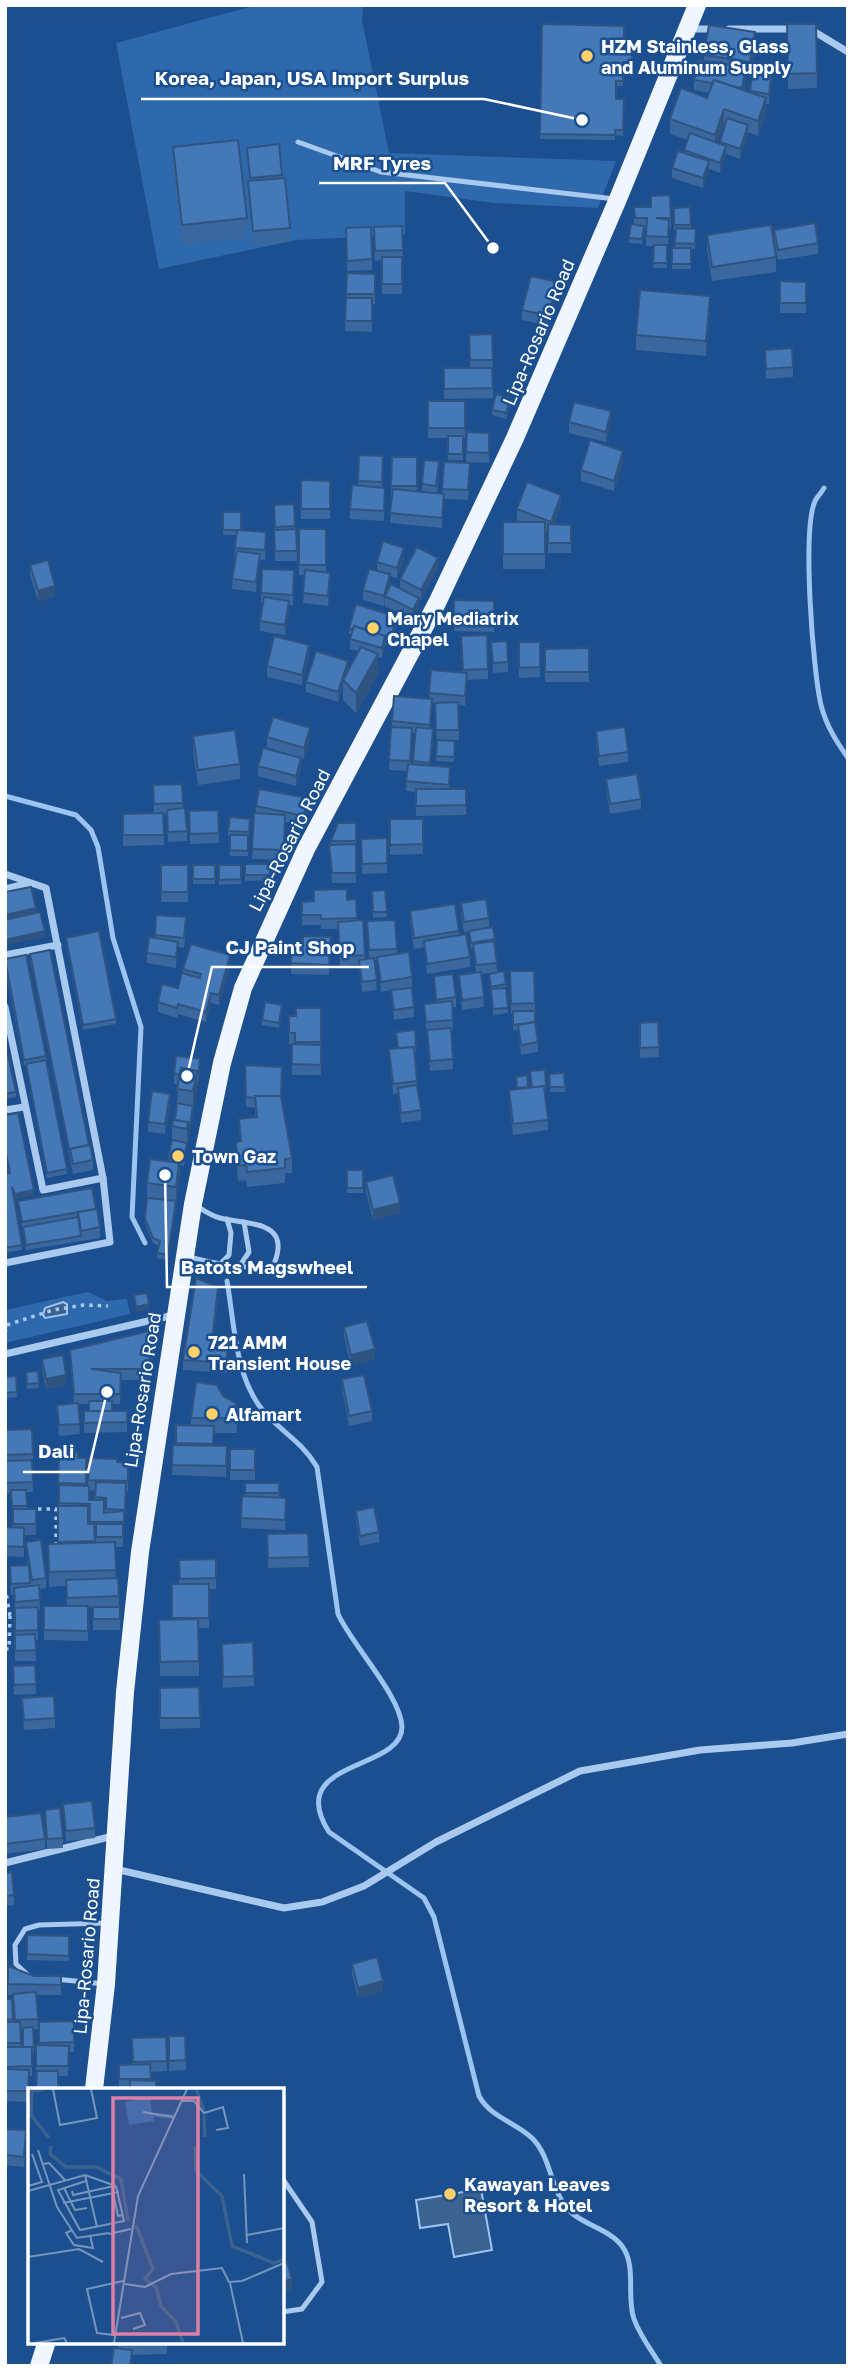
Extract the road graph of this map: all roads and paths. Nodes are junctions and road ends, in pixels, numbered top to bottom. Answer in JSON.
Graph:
{"nodes":[{"id":1,"x":697,"y":5,"type":"edge"},
{"id":2,"x":687,"y":29,"type":"junction"},
{"id":3,"x":848,"y":52,"type":"edge"},
{"id":4,"x":298,"y":142,"type":"dead end"},
{"id":5,"x":618,"y":199,"type":"junction"},
{"id":6,"x":5,"y":874,"type":"edge"},
{"id":7,"x":31,"y":883,"type":"junction"},
{"id":8,"x":5,"y":889,"type":"edge"},
{"id":9,"x":58,"y":944,"type":"junction"},
{"id":10,"x":5,"y":955,"type":"edge"},
{"id":11,"x":5,"y":1007,"type":"edge"},
{"id":12,"x":24,"y":1107,"type":"junction"},
{"id":13,"x":5,"y":1110,"type":"edge"},
{"id":14,"x":103,"y":1178,"type":"junction"},
{"id":15,"x":193,"y":1204,"type":"junction"},
{"id":16,"x":227,"y":1219,"type":"junction"},
{"id":17,"x":244,"y":1222,"type":"junction"},
{"id":18,"x":183,"y":1263,"type":"junction"},
{"id":19,"x":5,"y":1264,"type":"edge"},
{"id":20,"x":219,"y":1264,"type":"junction"},
{"id":21,"x":239,"y":1267,"type":"junction"},
{"id":22,"x":108,"y":1306,"type":"dead end"},
{"id":23,"x":175,"y":1315,"type":"junction"},
{"id":24,"x":6,"y":1325,"type":"edge"},
{"id":25,"x":5,"y":1333,"type":"edge"},
{"id":26,"x":5,"y":1354,"type":"edge"},
{"id":27,"x":38,"y":1509,"type":"edge"},
{"id":28,"x":56,"y":1556,"type":"edge"},
{"id":29,"x":5,"y":1587,"type":"edge"},
{"id":30,"x":10,"y":1616,"type":"junction"},
{"id":31,"x":24,"y":1616,"type":"edge"},
{"id":32,"x":5,"y":1649,"type":"edge"},
{"id":33,"x":848,"y":1734,"type":"edge"},
{"id":34,"x":116,"y":1835,"type":"junction"},
{"id":35,"x":5,"y":1863,"type":"edge"},
{"id":36,"x":114,"y":1868,"type":"junction"},
{"id":37,"x":110,"y":1923,"type":"junction"},
{"id":38,"x":37,"y":1977,"type":"edge"},
{"id":39,"x":49,"y":1979,"type":"edge"},
{"id":40,"x":106,"y":1984,"type":"junction"},
{"id":41,"x":94,"y":2088,"type":"edge"},
{"id":42,"x":284,"y":2181,"type":"edge"},
{"id":43,"x":284,"y":2312,"type":"edge"},
{"id":44,"x":46,"y":2343,"type":"edge"},
{"id":45,"x":39,"y":2366,"type":"edge"}],
"edges":[{"from":1,"to":2,"type":"main road","name":"Lipa-Rosario Road"},
{"from":2,"to":3,"type":"street"},
{"from":2,"to":5,"type":"main road","name":"Lipa-Rosario Road"},
{"from":4,"to":5,"type":"lane"},
{"from":5,"to":15,"type":"main road","name":"Lipa-Rosario Road"},
{"from":6,"to":7,"type":"street"},
{"from":7,"to":8,"type":"street"},
{"from":7,"to":9,"type":"street"},
{"from":9,"to":10,"type":"street"},
{"from":9,"to":14,"type":"street"},
{"from":11,"to":12,"type":"street"},
{"from":12,"to":13,"type":"street"},
{"from":12,"to":14,"type":"street"},
{"from":14,"to":19,"type":"street"},
{"from":15,"to":16,"type":"lane"},
{"from":15,"to":18,"type":"main road","name":"Lipa-Rosario Road"},
{"from":16,"to":17,"type":"lane"},
{"from":16,"to":20,"type":"lane"},
{"from":17,"to":21,"type":"lane"},
{"from":17,"to":21,"type":"lane"},
{"from":18,"to":20,"type":"lane"},
{"from":18,"to":23,"type":"main road","name":"Lipa-Rosario Road"},
{"from":20,"to":21,"type":"lane"},
{"from":22,"to":24,"type":"path"},
{"from":23,"to":26,"type":"street"},
{"from":23,"to":34,"type":"main road","name":"Lipa-Rosario Road"},
{"from":24,"to":25,"type":"path"},
{"from":27,"to":28,"type":"path"},
{"from":29,"to":30,"type":"path"},
{"from":30,"to":31,"type":"path"},
{"from":30,"to":32,"type":"path"},
{"from":33,"to":36,"type":"street"},
{"from":34,"to":35,"type":"street"},
{"from":34,"to":36,"type":"main road","name":"Lipa-Rosario Road"},
{"from":36,"to":37,"type":"main road","name":"Lipa-Rosario Road"},
{"from":37,"to":38,"type":"lane"},
{"from":37,"to":40,"type":"main road","name":"Lipa-Rosario Road"},
{"from":39,"to":40,"type":"lane"},
{"from":40,"to":41,"type":"main road","name":"Lipa-Rosario Road"},
{"from":42,"to":43,"type":"lane"},
{"from":44,"to":45,"type":"main road"}]}
